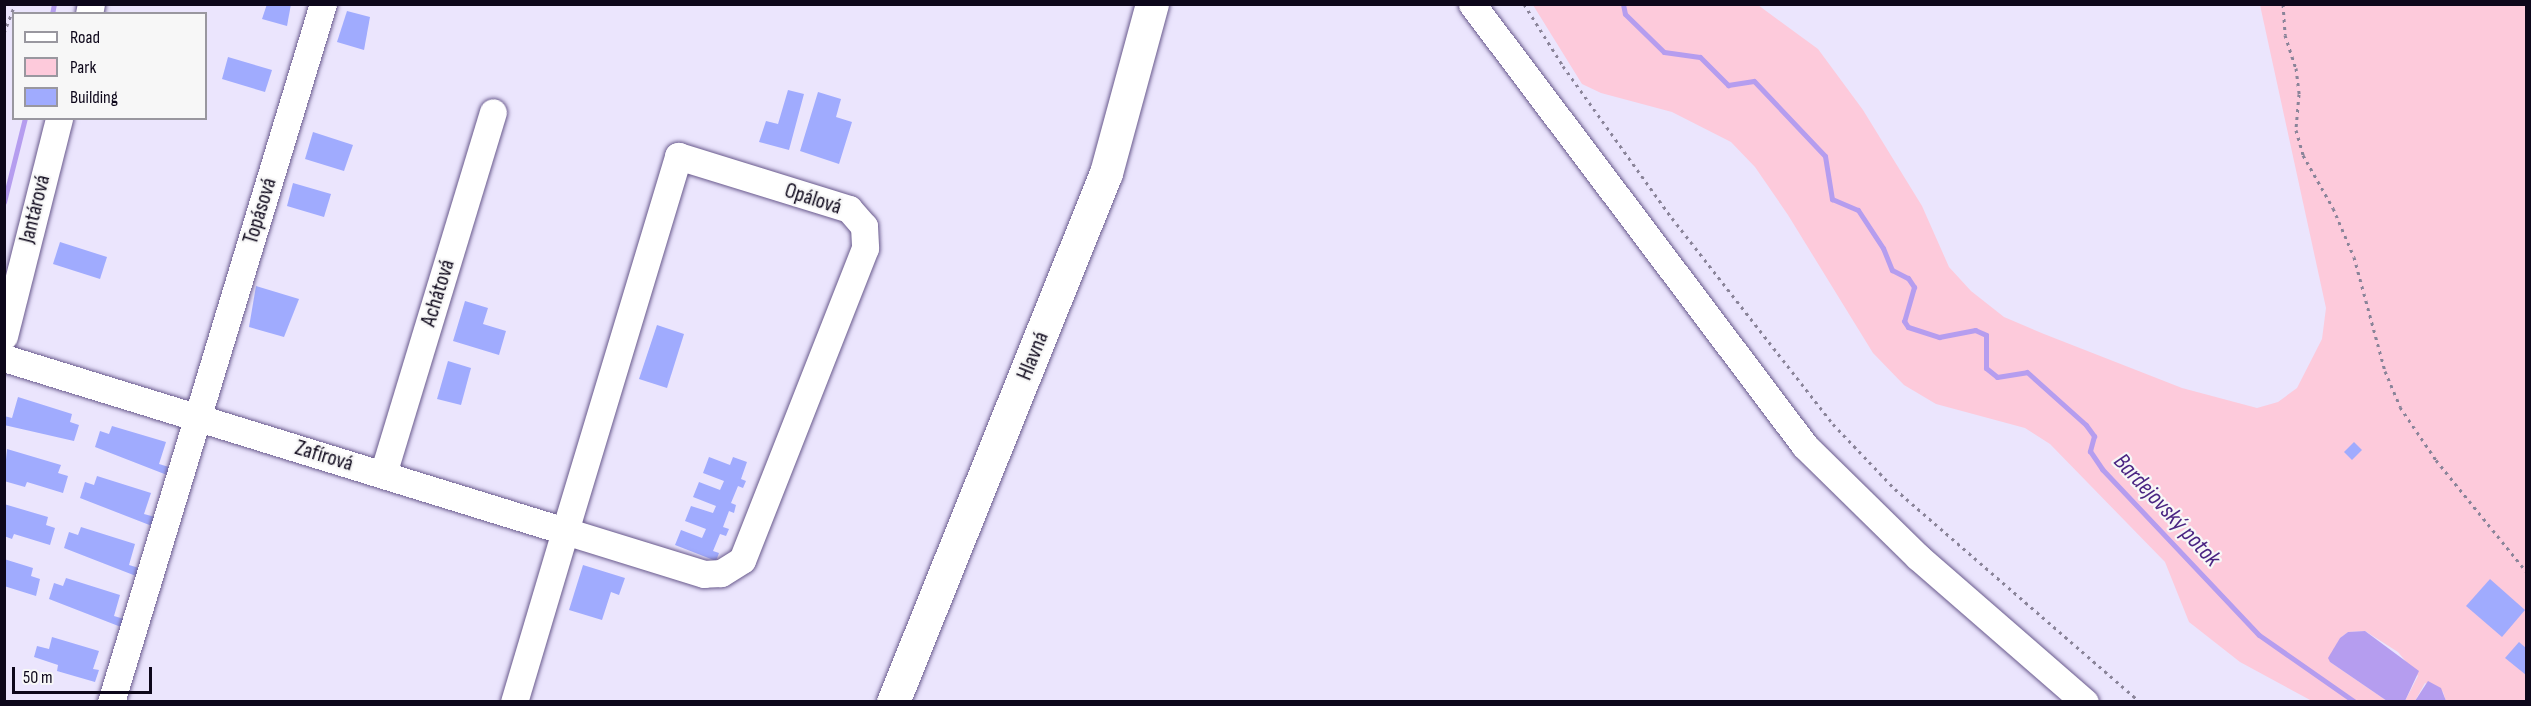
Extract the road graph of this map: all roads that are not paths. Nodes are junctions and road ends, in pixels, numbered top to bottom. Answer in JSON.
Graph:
{"nodes":[{"id":1,"x":324,"y":4,"type":"edge"},
{"id":2,"x":1152,"y":4,"type":"edge"},
{"id":3,"x":1472,"y":4,"type":"edge"},
{"id":4,"x":493,"y":112,"type":"dead end"},
{"id":5,"x":58,"y":120,"type":"edge"},
{"id":6,"x":4,"y":336,"type":"edge"},
{"id":7,"x":4,"y":358,"type":"edge"},
{"id":8,"x":197,"y":417,"type":"junction"},
{"id":9,"x":383,"y":474,"type":"junction"},
{"id":10,"x":565,"y":531,"type":"junction"},
{"id":11,"x":111,"y":702,"type":"edge"},
{"id":12,"x":514,"y":702,"type":"edge"},
{"id":13,"x":893,"y":702,"type":"edge"},
{"id":14,"x":2085,"y":702,"type":"edge"}],
"edges":[{"from":1,"to":8,"type":"street","name":"Topásová"},
{"from":2,"to":13,"type":"main road","name":"Hlavná"},
{"from":3,"to":14,"type":"street"},
{"from":4,"to":9,"type":"street","name":"Achátová"},
{"from":5,"to":6,"type":"street","name":"Jantárová"},
{"from":7,"to":8,"type":"street","name":"Zafírová"},
{"from":8,"to":9,"type":"street","name":"Zafírová"},
{"from":8,"to":11,"type":"street"},
{"from":9,"to":10,"type":"street","name":"Zafírová"},
{"from":10,"to":10,"type":"street","name":"Opálová"},
{"from":10,"to":12,"type":"street"}]}
